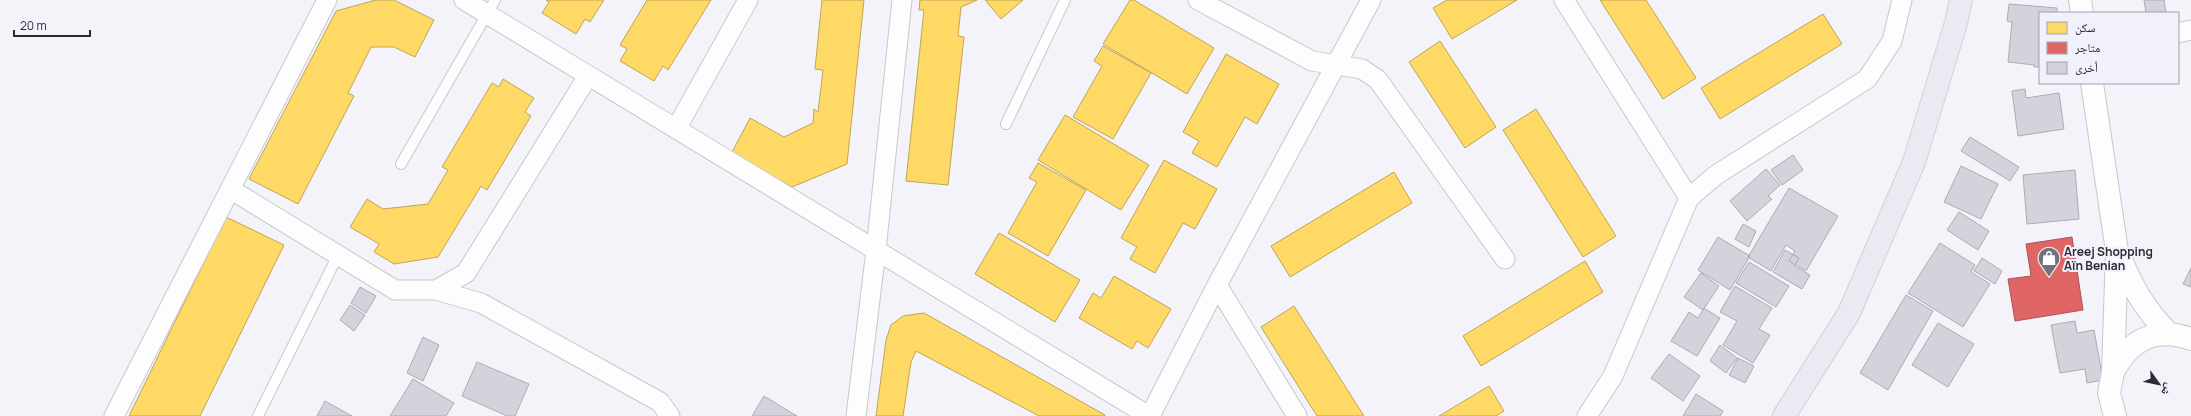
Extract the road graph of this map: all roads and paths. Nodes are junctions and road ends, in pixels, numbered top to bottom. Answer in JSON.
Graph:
{"nodes":[{"id":1,"x":327,"y":0,"type":"edge"},
{"id":2,"x":464,"y":0,"type":"edge"},
{"id":3,"x":748,"y":0,"type":"edge"},
{"id":4,"x":902,"y":0,"type":"edge"},
{"id":5,"x":1065,"y":0,"type":"edge"},
{"id":6,"x":1198,"y":0,"type":"edge"},
{"id":7,"x":1371,"y":0,"type":"edge"},
{"id":8,"x":1564,"y":0,"type":"edge"},
{"id":9,"x":1902,"y":0,"type":"edge"},
{"id":10,"x":1961,"y":0,"type":"edge"},
{"id":11,"x":2080,"y":0,"type":"edge"},
{"id":12,"x":491,"y":7,"type":"edge"},
{"id":13,"x":2082,"y":12,"type":"edge"},
{"id":14,"x":2191,"y":30,"type":"edge"},
{"id":15,"x":2179,"y":33,"type":"edge"},
{"id":16,"x":1337,"y":65,"type":"junction"},
{"id":17,"x":588,"y":76,"type":"junction"},
{"id":18,"x":2092,"y":84,"type":"edge"},
{"id":19,"x":1006,"y":124,"type":"dead end"},
{"id":20,"x":676,"y":129,"type":"junction"},
{"id":21,"x":401,"y":164,"type":"dead end"},
{"id":22,"x":230,"y":190,"type":"junction"},
{"id":23,"x":1689,"y":198,"type":"junction"},
{"id":24,"x":876,"y":250,"type":"junction"},
{"id":25,"x":2117,"y":250,"type":"junction"},
{"id":26,"x":338,"y":255,"type":"junction"},
{"id":27,"x":1505,"y":259,"type":"dead end"},
{"id":28,"x":1217,"y":285,"type":"junction"},
{"id":29,"x":436,"y":290,"type":"junction"},
{"id":30,"x":2168,"y":333,"type":"junction"},
{"id":31,"x":2191,"y":339,"type":"edge"},
{"id":32,"x":2113,"y":372,"type":"junction"},
{"id":33,"x":2114,"y":415,"type":"edge"},
{"id":34,"x":114,"y":416,"type":"edge"},
{"id":35,"x":258,"y":416,"type":"edge"},
{"id":36,"x":670,"y":416,"type":"edge"},
{"id":37,"x":856,"y":416,"type":"edge"},
{"id":38,"x":1149,"y":416,"type":"edge"},
{"id":39,"x":1297,"y":416,"type":"edge"},
{"id":40,"x":1587,"y":416,"type":"edge"},
{"id":41,"x":1784,"y":416,"type":"edge"}],
"edges":[{"from":1,"to":22,"type":"street"},
{"from":2,"to":12,"type":"street"},
{"from":3,"to":20,"type":"street"},
{"from":4,"to":24,"type":"street"},
{"from":5,"to":19,"type":"lane"},
{"from":6,"to":16,"type":"street"},
{"from":7,"to":16,"type":"street"},
{"from":8,"to":23,"type":"street"},
{"from":9,"to":23,"type":"street"},
{"from":10,"to":41,"type":"main road"},
{"from":11,"to":13,"type":"main road"},
{"from":12,"to":17,"type":"street"},
{"from":12,"to":21,"type":"lane"},
{"from":14,"to":15,"type":"street"},
{"from":16,"to":27,"type":"street"},
{"from":16,"to":28,"type":"street"},
{"from":17,"to":20,"type":"street"},
{"from":17,"to":29,"type":"street"},
{"from":18,"to":25,"type":"main road"},
{"from":20,"to":24,"type":"street"},
{"from":22,"to":26,"type":"street"},
{"from":22,"to":34,"type":"street"},
{"from":23,"to":40,"type":"street"},
{"from":24,"to":37,"type":"street"},
{"from":24,"to":38,"type":"street"},
{"from":25,"to":30,"type":"main road"},
{"from":25,"to":32,"type":"main road"},
{"from":26,"to":29,"type":"street"},
{"from":26,"to":35,"type":"lane"},
{"from":28,"to":38,"type":"street"},
{"from":28,"to":39,"type":"street"},
{"from":29,"to":36,"type":"street"},
{"from":30,"to":31,"type":"main road"},
{"from":30,"to":32,"type":"main road"},
{"from":32,"to":33,"type":"main road"}]}
